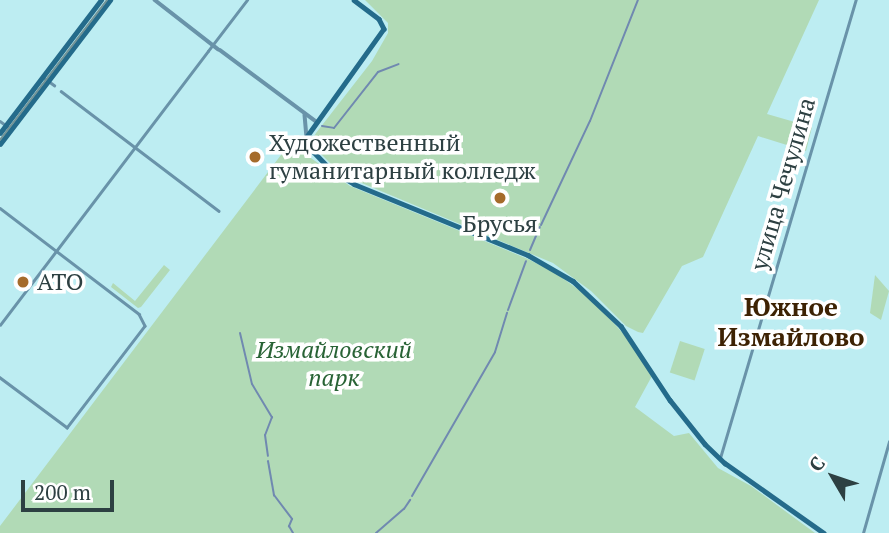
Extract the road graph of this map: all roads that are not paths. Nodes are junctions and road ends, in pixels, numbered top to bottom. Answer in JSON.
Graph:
{"nodes":[{"id":1,"x":101,"y":0,"type":"edge"},
{"id":2,"x":110,"y":0,"type":"edge"},
{"id":3,"x":155,"y":0,"type":"edge"},
{"id":4,"x":247,"y":0,"type":"edge"},
{"id":5,"x":354,"y":0,"type":"edge"},
{"id":6,"x":856,"y":0,"type":"edge"},
{"id":7,"x":213,"y":45,"type":"junction"},
{"id":8,"x":45,"y":79,"type":"junction"},
{"id":9,"x":54,"y":85,"type":"dead end"},
{"id":10,"x":61,"y":90,"type":"dead end"},
{"id":11,"x":304,"y":113,"type":"junction"},
{"id":12,"x":0,"y":121,"type":"edge"},
{"id":13,"x":317,"y":122,"type":"junction"},
{"id":14,"x":8,"y":127,"type":"junction"},
{"id":15,"x":0,"y":133,"type":"edge"},
{"id":16,"x":307,"y":137,"type":"junction"},
{"id":17,"x":0,"y":144,"type":"edge"},
{"id":18,"x":135,"y":147,"type":"junction"},
{"id":19,"x":0,"y":208,"type":"edge"},
{"id":20,"x":219,"y":211,"type":"dead end"},
{"id":21,"x":56,"y":251,"type":"junction"},
{"id":22,"x":0,"y":325,"type":"edge"},
{"id":23,"x":0,"y":378,"type":"edge"},
{"id":24,"x":889,"y":442,"type":"edge"},
{"id":25,"x":720,"y":458,"type":"junction"},
{"id":26,"x":824,"y":533,"type":"edge"},
{"id":27,"x":863,"y":533,"type":"edge"}],
"edges":[{"from":1,"to":8,"type":"main road"},
{"from":2,"to":8,"type":"main road"},
{"from":3,"to":7,"type":"street"},
{"from":4,"to":7,"type":"street"},
{"from":5,"to":13,"type":"main road"},
{"from":6,"to":25,"type":"street","name":"улица Чечулина"},
{"from":7,"to":11,"type":"street"},
{"from":7,"to":18,"type":"street"},
{"from":8,"to":9,"type":"street"},
{"from":8,"to":14,"type":"main road"},
{"from":10,"to":18,"type":"street"},
{"from":11,"to":13,"type":"street"},
{"from":11,"to":16,"type":"street"},
{"from":12,"to":14,"type":"street"},
{"from":13,"to":16,"type":"main road"},
{"from":14,"to":15,"type":"main road"},
{"from":14,"to":17,"type":"main road"},
{"from":16,"to":25,"type":"main road"},
{"from":18,"to":20,"type":"street"},
{"from":18,"to":21,"type":"street"},
{"from":19,"to":21,"type":"street"},
{"from":21,"to":22,"type":"street"},
{"from":21,"to":23,"type":"street"},
{"from":24,"to":27,"type":"street"},
{"from":25,"to":26,"type":"main road"}]}
